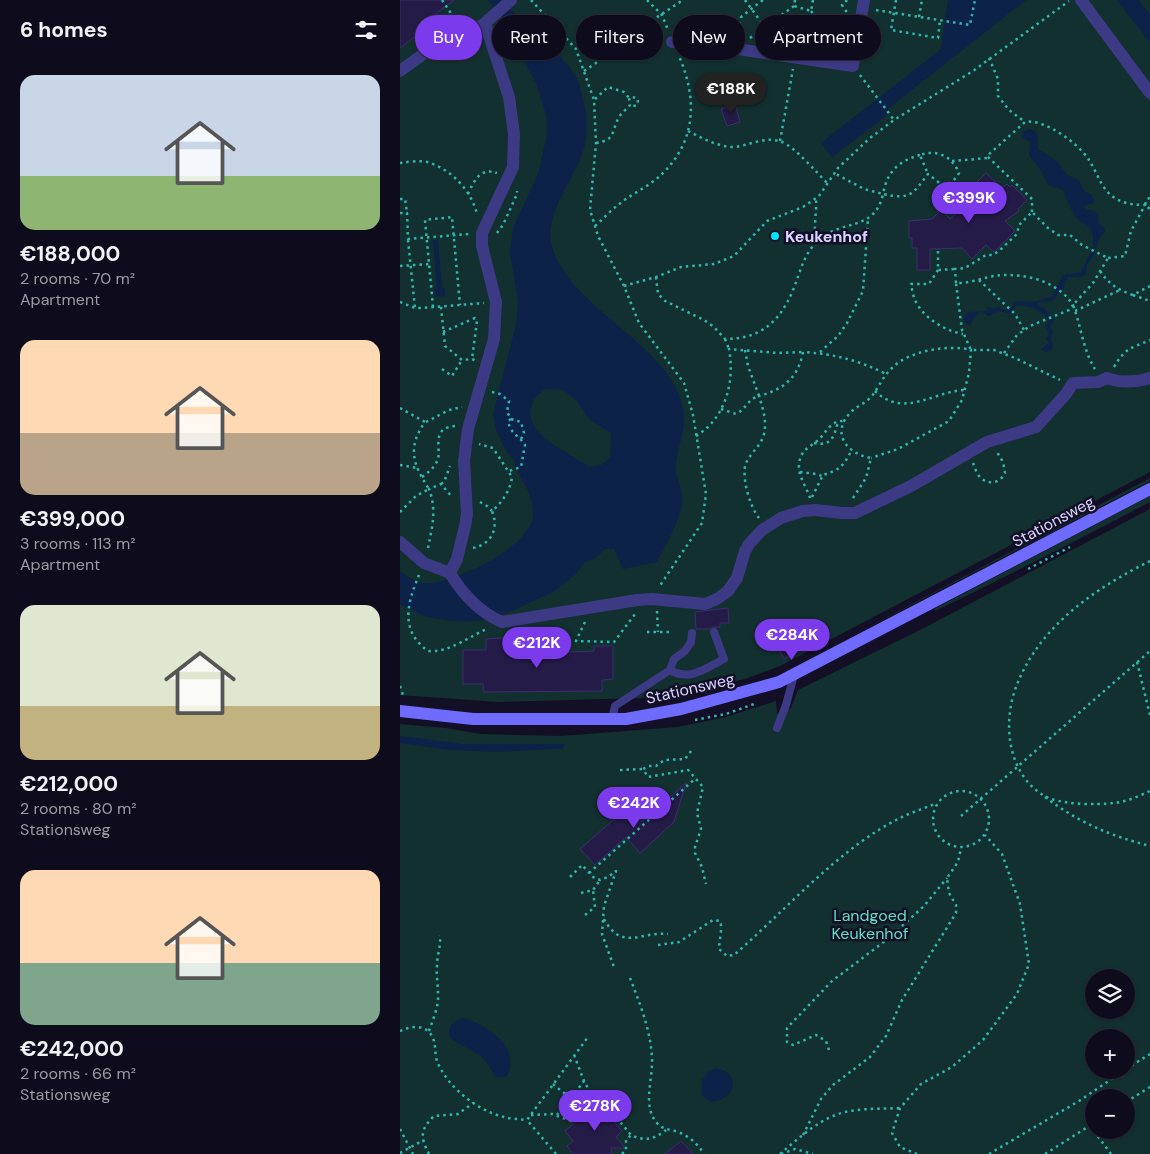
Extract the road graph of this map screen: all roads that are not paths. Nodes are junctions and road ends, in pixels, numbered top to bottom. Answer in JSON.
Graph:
{"nodes":[{"id":1,"x":511,"y":0,"type":"edge"},
{"id":2,"x":1081,"y":0,"type":"edge"},
{"id":3,"x":863,"y":4,"type":"edge"},
{"id":4,"x":487,"y":22,"type":"junction"},
{"id":5,"x":672,"y":42,"type":"road end"},
{"id":6,"x":400,"y":71,"type":"edge"},
{"id":7,"x":1150,"y":93,"type":"edge"},
{"id":8,"x":1150,"y":378,"type":"edge"},
{"id":9,"x":1150,"y":488,"type":"edge"},
{"id":10,"x":400,"y":542,"type":"edge"},
{"id":11,"x":450,"y":574,"type":"junction"},
{"id":12,"x":714,"y":632,"type":"dead end"},
{"id":13,"x":692,"y":633,"type":"dead end"},
{"id":14,"x":670,"y":670,"type":"junction"},
{"id":15,"x":794,"y":675,"type":"junction"},
{"id":16,"x":403,"y":706,"type":"edge"},
{"id":17,"x":612,"y":719,"type":"junction"},
{"id":18,"x":777,"y":728,"type":"dead end"}],
"edges":[{"from":1,"to":4,"type":"street"},
{"from":2,"to":7,"type":"street"},
{"from":3,"to":5,"type":"street"},
{"from":4,"to":6,"type":"street"},
{"from":4,"to":11,"type":"street"},
{"from":8,"to":11,"type":"street"},
{"from":9,"to":15,"type":"main road","name":"Stationsweg"},
{"from":10,"to":11,"type":"street"},
{"from":12,"to":14,"type":"lane"},
{"from":13,"to":14,"type":"lane"},
{"from":14,"to":17,"type":"lane"},
{"from":15,"to":17,"type":"main road","name":"Stationsweg"},
{"from":15,"to":18,"type":"lane"},
{"from":16,"to":17,"type":"main road","name":"Stationsweg"}]}
